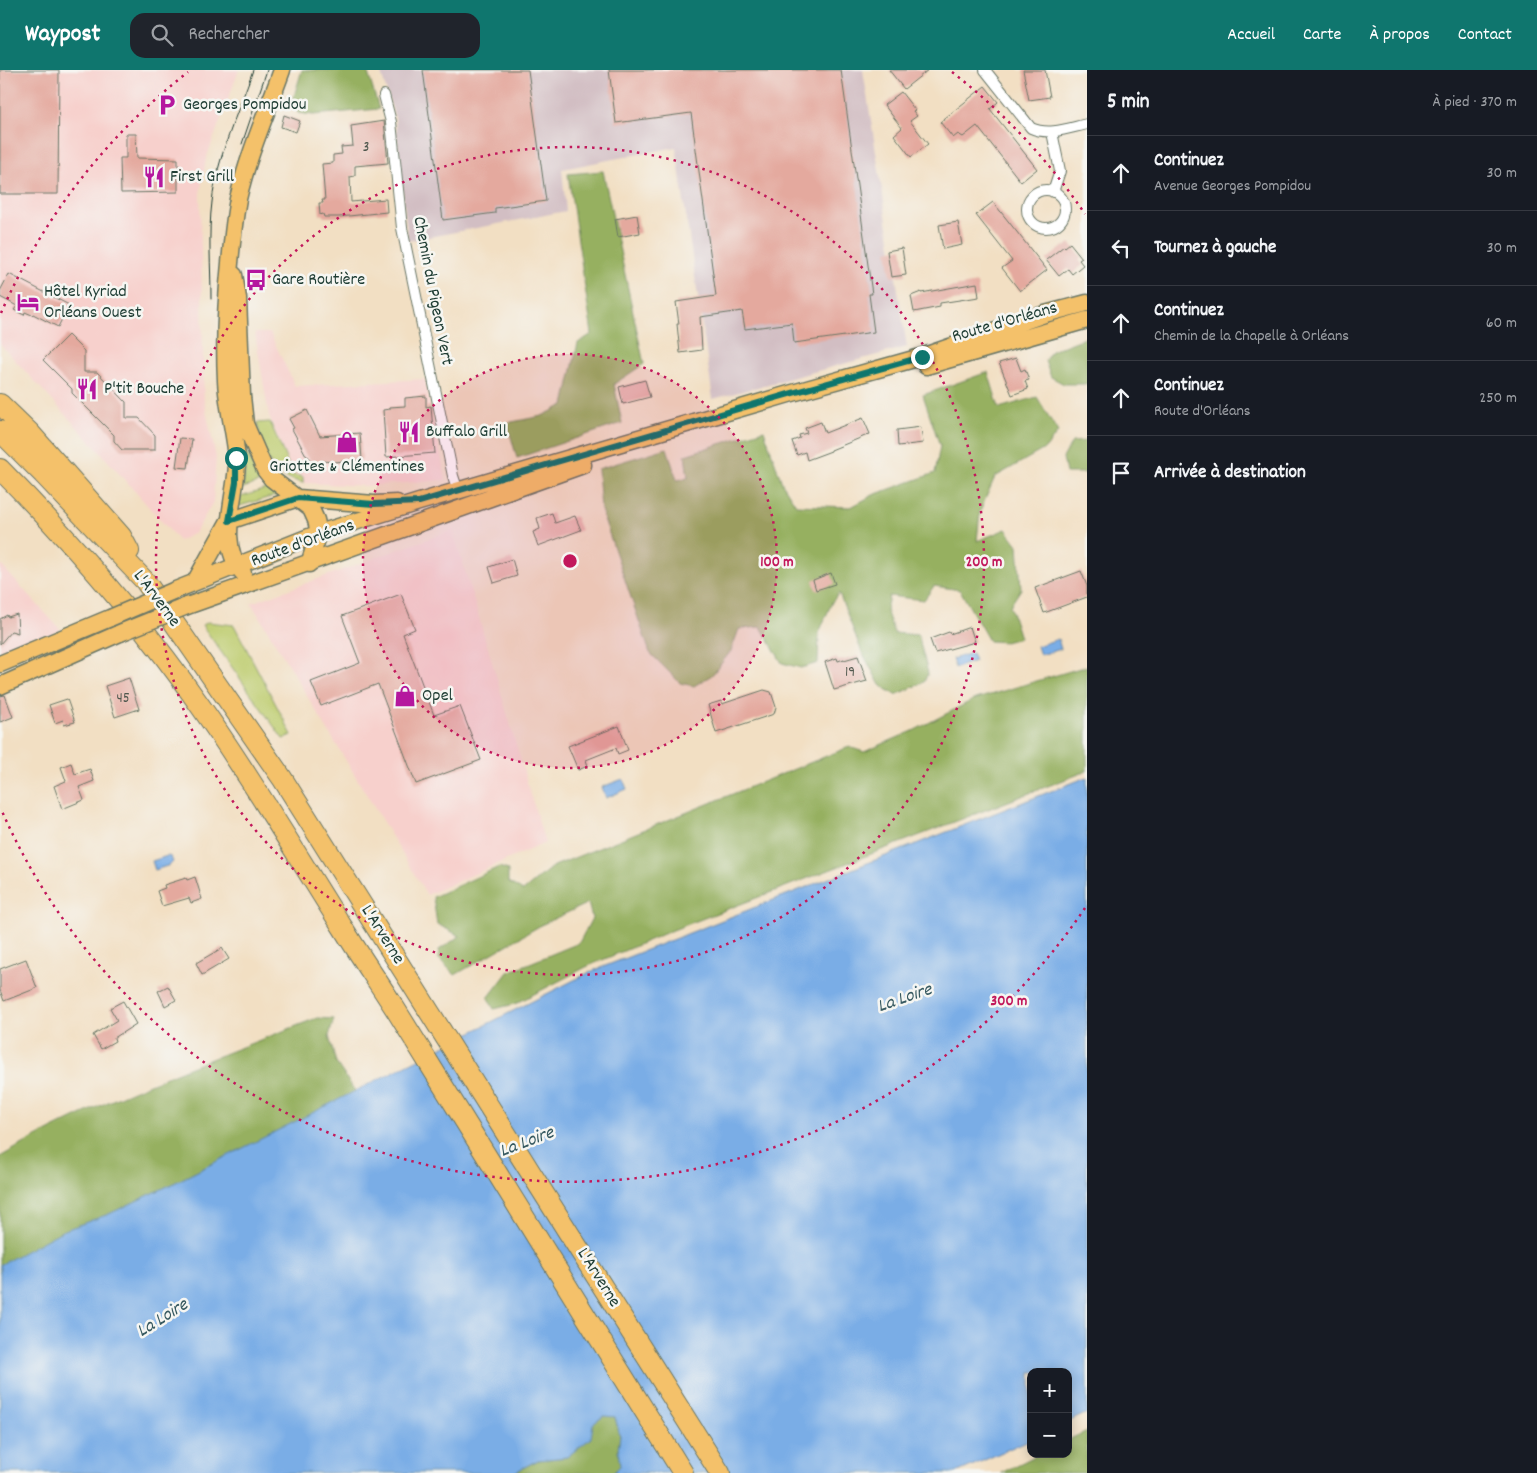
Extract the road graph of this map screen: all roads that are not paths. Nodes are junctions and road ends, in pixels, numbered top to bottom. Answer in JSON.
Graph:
{"nodes":[{"id":1,"x":282,"y":70,"type":"edge"},
{"id":2,"x":986,"y":70,"type":"edge"},
{"id":3,"x":384,"y":95,"type":"dead end"},
{"id":4,"x":1087,"y":124,"type":"edge"},
{"id":5,"x":1052,"y":132,"type":"junction"},
{"id":6,"x":1053,"y":192,"type":"dead end"},
{"id":7,"x":230,"y":261,"type":"junction"},
{"id":8,"x":1087,"y":303,"type":"edge"},
{"id":9,"x":1087,"y":320,"type":"edge"},
{"id":10,"x":0,"y":404,"type":"edge"},
{"id":11,"x":0,"y":431,"type":"edge"},
{"id":12,"x":0,"y":469,"type":"edge"},
{"id":13,"x":0,"y":489,"type":"edge"},
{"id":14,"x":458,"y":491,"type":"junction"},
{"id":15,"x":298,"y":498,"type":"junction"},
{"id":16,"x":419,"y":502,"type":"junction"},
{"id":17,"x":229,"y":521,"type":"junction"},
{"id":18,"x":319,"y":533,"type":"junction"},
{"id":19,"x":88,"y":564,"type":"junction"},
{"id":20,"x":237,"y":564,"type":"junction"},
{"id":21,"x":309,"y":564,"type":"junction"},
{"id":22,"x":145,"y":581,"type":"junction"},
{"id":23,"x":195,"y":582,"type":"junction"},
{"id":24,"x":253,"y":583,"type":"junction"},
{"id":25,"x":0,"y":664,"type":"edge"},
{"id":26,"x":0,"y":686,"type":"edge"},
{"id":27,"x":683,"y":1473,"type":"edge"},
{"id":28,"x":720,"y":1473,"type":"edge"}],
"edges":[{"from":1,"to":7,"type":"main road"},
{"from":2,"to":5,"type":"street"},
{"from":3,"to":14,"type":"street","name":"Chemin du Pigeon Vert"},
{"from":4,"to":5,"type":"street"},
{"from":5,"to":6,"type":"street"},
{"from":7,"to":15,"type":"main road"},
{"from":7,"to":17,"type":"main road"},
{"from":8,"to":14,"type":"main road","name":"Route d'Orléans"},
{"from":9,"to":21,"type":"main road","name":"Route d'Orléans"},
{"from":10,"to":22,"type":"highway"},
{"from":11,"to":22,"type":"highway","name":"L'Arverne"},
{"from":12,"to":19,"type":"highway","name":"L'Arverne"},
{"from":13,"to":19,"type":"highway"},
{"from":14,"to":16,"type":"main road","name":"Route d'Orléans"},
{"from":15,"to":16,"type":"main road"},
{"from":15,"to":17,"type":"main road"},
{"from":15,"to":18,"type":"main road"},
{"from":16,"to":18,"type":"main road","name":"Route d'Orléans"},
{"from":17,"to":20,"type":"main road"},
{"from":17,"to":23,"type":"main road"},
{"from":18,"to":20,"type":"main road","name":"Route d'Orléans"},
{"from":18,"to":21,"type":"main road"},
{"from":19,"to":27,"type":"highway","name":"L'Arverne"},
{"from":20,"to":23,"type":"main road","name":"Route d'Orléans"},
{"from":20,"to":24,"type":"main road"},
{"from":21,"to":24,"type":"main road","name":"Route d'Orléans"},
{"from":22,"to":28,"type":"highway","name":"L'Arverne"},
{"from":23,"to":25,"type":"main road","name":"Route d'Orléans","bridge":true},
{"from":24,"to":26,"type":"main road","name":"Route d'Orléans","bridge":true}]}
